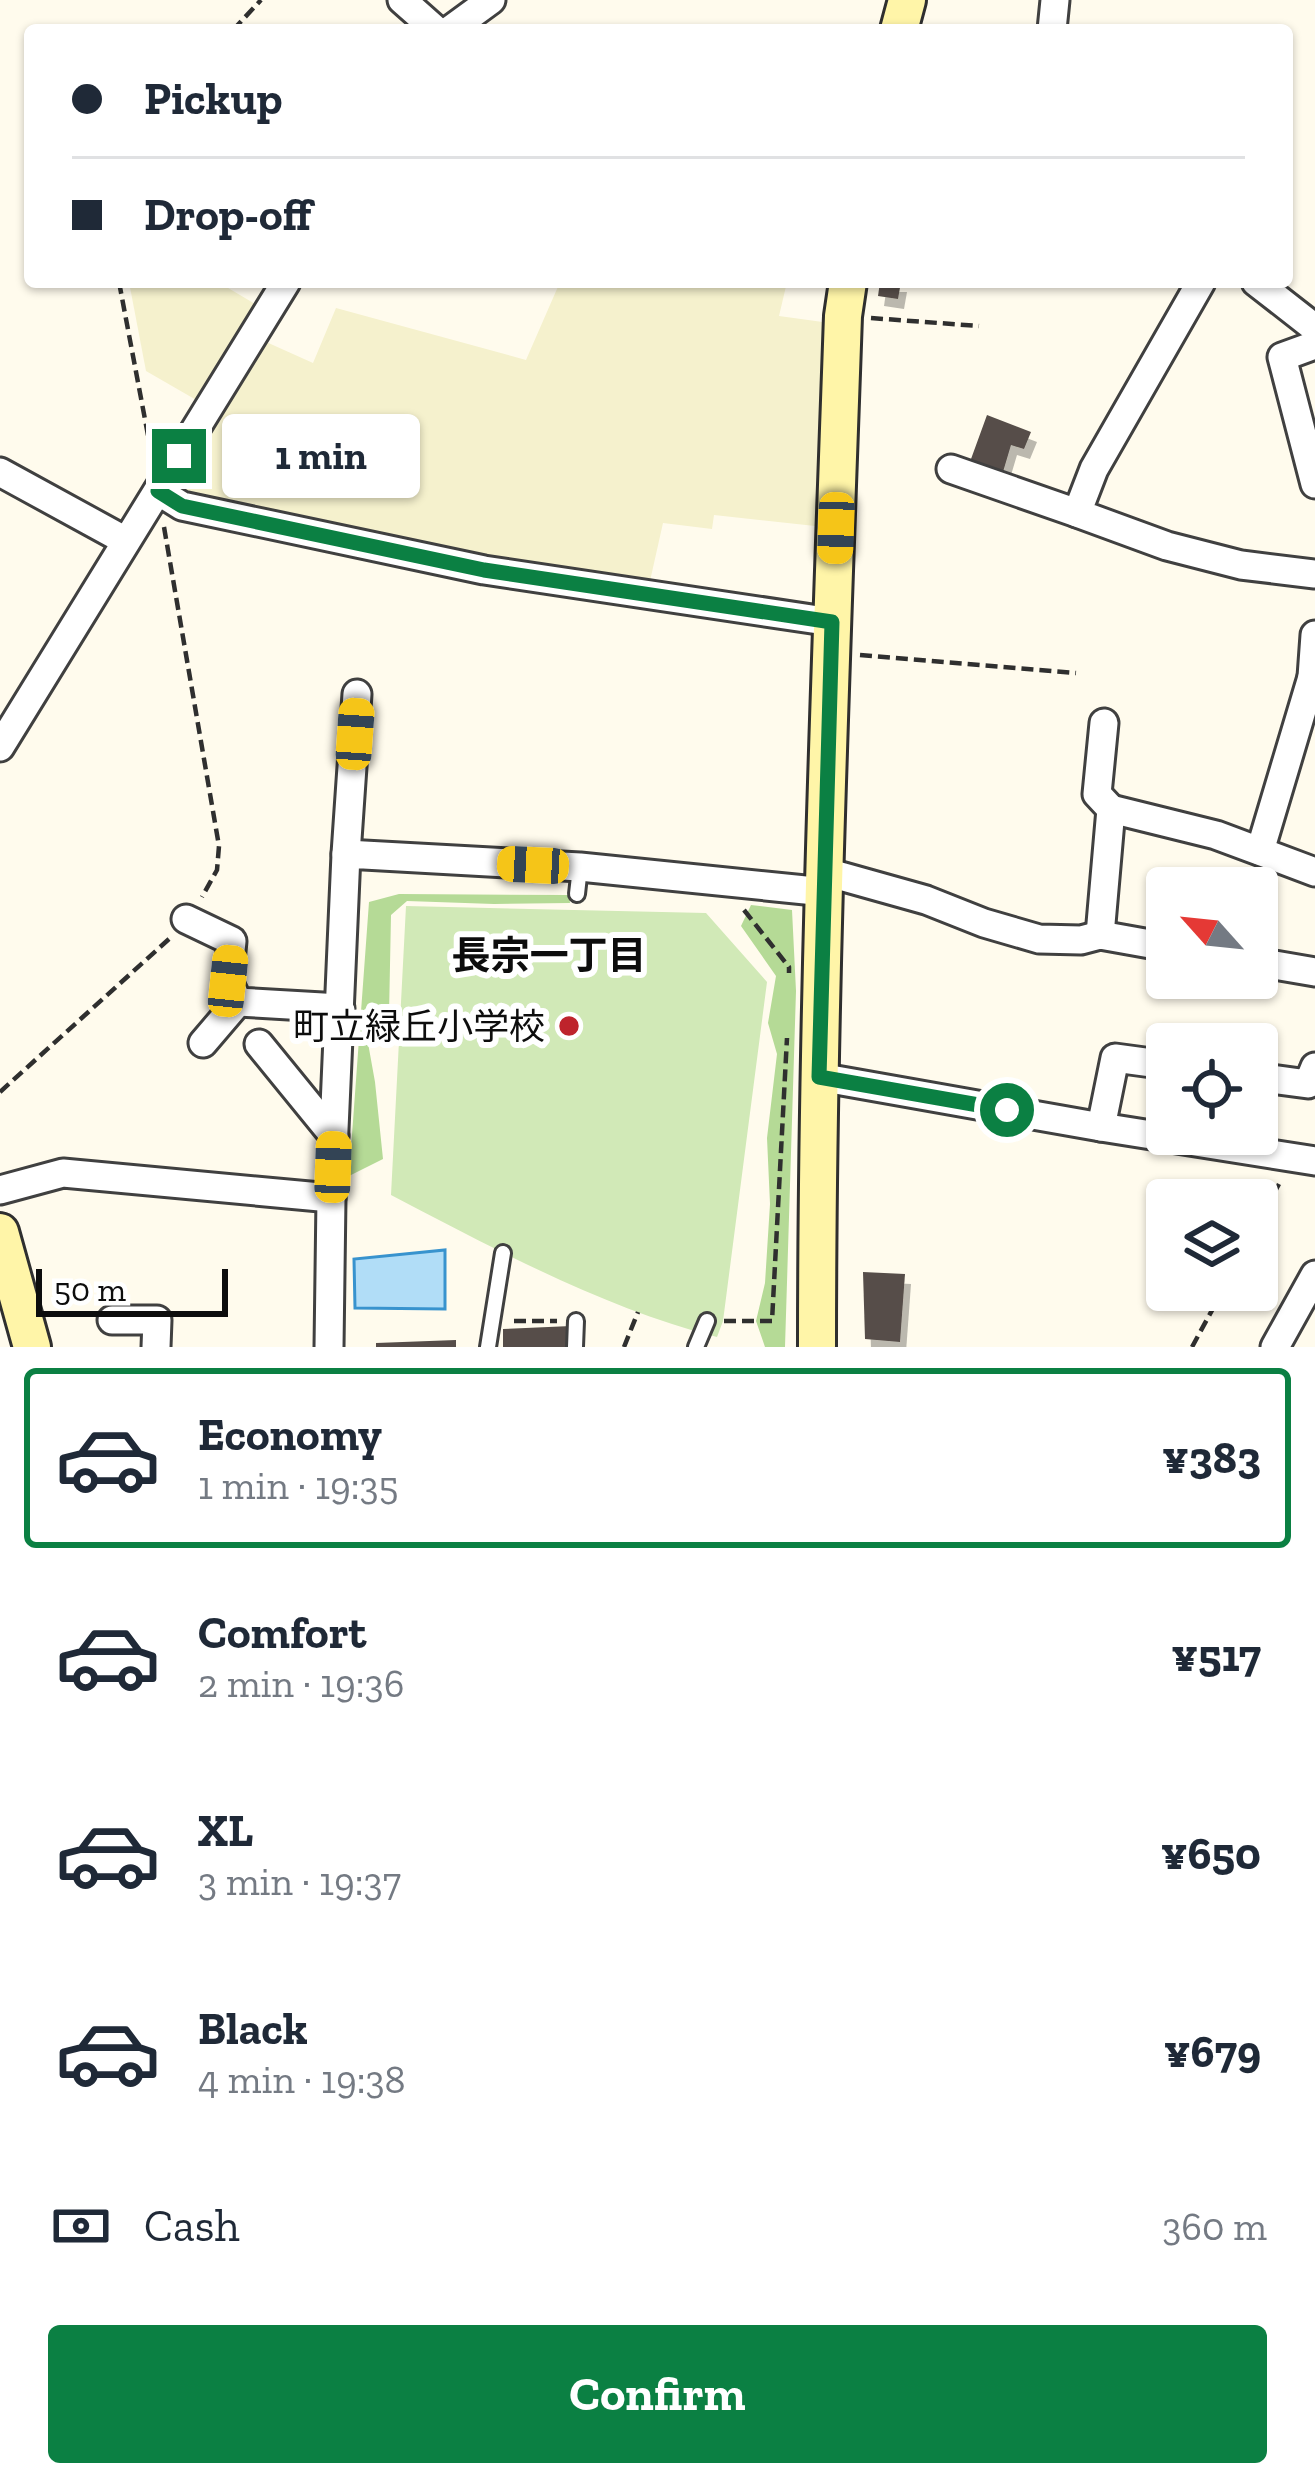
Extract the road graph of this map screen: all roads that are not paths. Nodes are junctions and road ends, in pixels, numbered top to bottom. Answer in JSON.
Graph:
{"nodes":[{"id":1,"x":402,"y":0,"type":"edge"},
{"id":2,"x":491,"y":0,"type":"edge"},
{"id":3,"x":429,"y":24,"type":"edge"},
{"id":4,"x":460,"y":24,"type":"edge"},
{"id":5,"x":282,"y":288,"type":"edge"},
{"id":6,"x":1198,"y":288,"type":"edge"},
{"id":7,"x":1264,"y":288,"type":"edge"},
{"id":8,"x":845,"y":299,"type":"edge"},
{"id":9,"x":1315,"y":328,"type":"edge"},
{"id":10,"x":1315,"y":345,"type":"edge"},
{"id":11,"x":951,"y":470,"type":"dead end"},
{"id":12,"x":0,"y":472,"type":"edge"},
{"id":13,"x":1315,"y":484,"type":"edge"},
{"id":14,"x":158,"y":491,"type":"junction"},
{"id":15,"x":1077,"y":513,"type":"junction"},
{"id":16,"x":126,"y":541,"type":"junction"},
{"id":17,"x":1315,"y":574,"type":"edge"},
{"id":18,"x":1315,"y":634,"type":"edge"},
{"id":19,"x":832,"y":638,"type":"junction"},
{"id":20,"x":1314,"y":677,"type":"edge"},
{"id":21,"x":357,"y":694,"type":"dead end"},
{"id":22,"x":1103,"y":723,"type":"dead end"},
{"id":23,"x":0,"y":747,"type":"edge"},
{"id":24,"x":1111,"y":809,"type":"junction"},
{"id":25,"x":1259,"y":851,"type":"junction"},
{"id":26,"x":346,"y":854,"type":"junction"},
{"id":27,"x":1315,"y":872,"type":"edge"},
{"id":28,"x":826,"y":882,"type":"junction"},
{"id":29,"x":186,"y":919,"type":"road end"},
{"id":30,"x":1100,"y":935,"type":"junction"},
{"id":31,"x":1146,"y":943,"type":"edge"},
{"id":32,"x":1278,"y":966,"type":"edge"},
{"id":33,"x":1315,"y":972,"type":"edge"},
{"id":34,"x":238,"y":1002,"type":"junction"},
{"id":35,"x":340,"y":1008,"type":"junction"},
{"id":36,"x":203,"y":1042,"type":"dead end"},
{"id":37,"x":259,"y":1044,"type":"dead end"},
{"id":38,"x":1146,"y":1062,"type":"edge"},
{"id":39,"x":1315,"y":1067,"type":"edge"},
{"id":40,"x":819,"y":1077,"type":"junction"},
{"id":41,"x":1278,"y":1080,"type":"edge"},
{"id":42,"x":1101,"y":1127,"type":"junction"},
{"id":43,"x":334,"y":1136,"type":"junction"},
{"id":44,"x":1315,"y":1161,"type":"edge"},
{"id":45,"x":0,"y":1190,"type":"edge"},
{"id":46,"x":332,"y":1198,"type":"junction"},
{"id":47,"x":0,"y":1232,"type":"edge"},
{"id":48,"x":503,"y":1252,"type":"dead end"},
{"id":49,"x":1315,"y":1275,"type":"edge"},
{"id":50,"x":112,"y":1320,"type":"dead end"},
{"id":51,"x":576,"y":1321,"type":"road end"},
{"id":52,"x":706,"y":1321,"type":"road end"},
{"id":53,"x":32,"y":1347,"type":"edge"},
{"id":54,"x":156,"y":1347,"type":"edge"},
{"id":55,"x":329,"y":1347,"type":"edge"},
{"id":56,"x":488,"y":1347,"type":"edge"},
{"id":57,"x":575,"y":1347,"type":"edge"},
{"id":58,"x":696,"y":1347,"type":"edge"},
{"id":59,"x":817,"y":1347,"type":"edge"},
{"id":60,"x":1275,"y":1347,"type":"edge"}],
"edges":[{"from":1,"to":3,"type":"street"},
{"from":2,"to":4,"type":"street"},
{"from":5,"to":14,"type":"street"},
{"from":6,"to":15,"type":"street"},
{"from":7,"to":9,"type":"street"},
{"from":8,"to":19,"type":"street"},
{"from":10,"to":13,"type":"street"},
{"from":11,"to":15,"type":"street"},
{"from":12,"to":16,"type":"street"},
{"from":14,"to":16,"type":"street"},
{"from":14,"to":19,"type":"street"},
{"from":15,"to":17,"type":"street"},
{"from":16,"to":23,"type":"street"},
{"from":18,"to":20,"type":"street"},
{"from":19,"to":28,"type":"street"},
{"from":20,"to":25,"type":"street"},
{"from":21,"to":26,"type":"street"},
{"from":22,"to":24,"type":"street"},
{"from":24,"to":25,"type":"street"},
{"from":24,"to":30,"type":"street"},
{"from":25,"to":27,"type":"street"},
{"from":26,"to":28,"type":"street"},
{"from":26,"to":35,"type":"street"},
{"from":28,"to":30,"type":"street"},
{"from":28,"to":40,"type":"street"},
{"from":29,"to":34,"type":"street"},
{"from":30,"to":31,"type":"street"},
{"from":32,"to":33,"type":"street"},
{"from":34,"to":35,"type":"street"},
{"from":34,"to":36,"type":"street"},
{"from":35,"to":43,"type":"street"},
{"from":37,"to":43,"type":"street"},
{"from":38,"to":42,"type":"street"},
{"from":39,"to":41,"type":"street"},
{"from":40,"to":42,"type":"street"},
{"from":40,"to":59,"type":"street"},
{"from":42,"to":44,"type":"street"},
{"from":43,"to":46,"type":"street"},
{"from":45,"to":46,"type":"street"},
{"from":46,"to":55,"type":"street"},
{"from":47,"to":53,"type":"street"},
{"from":48,"to":56,"type":"lane"},
{"from":49,"to":60,"type":"street"},
{"from":50,"to":54,"type":"street"},
{"from":51,"to":57,"type":"lane"},
{"from":52,"to":58,"type":"lane"}]}
